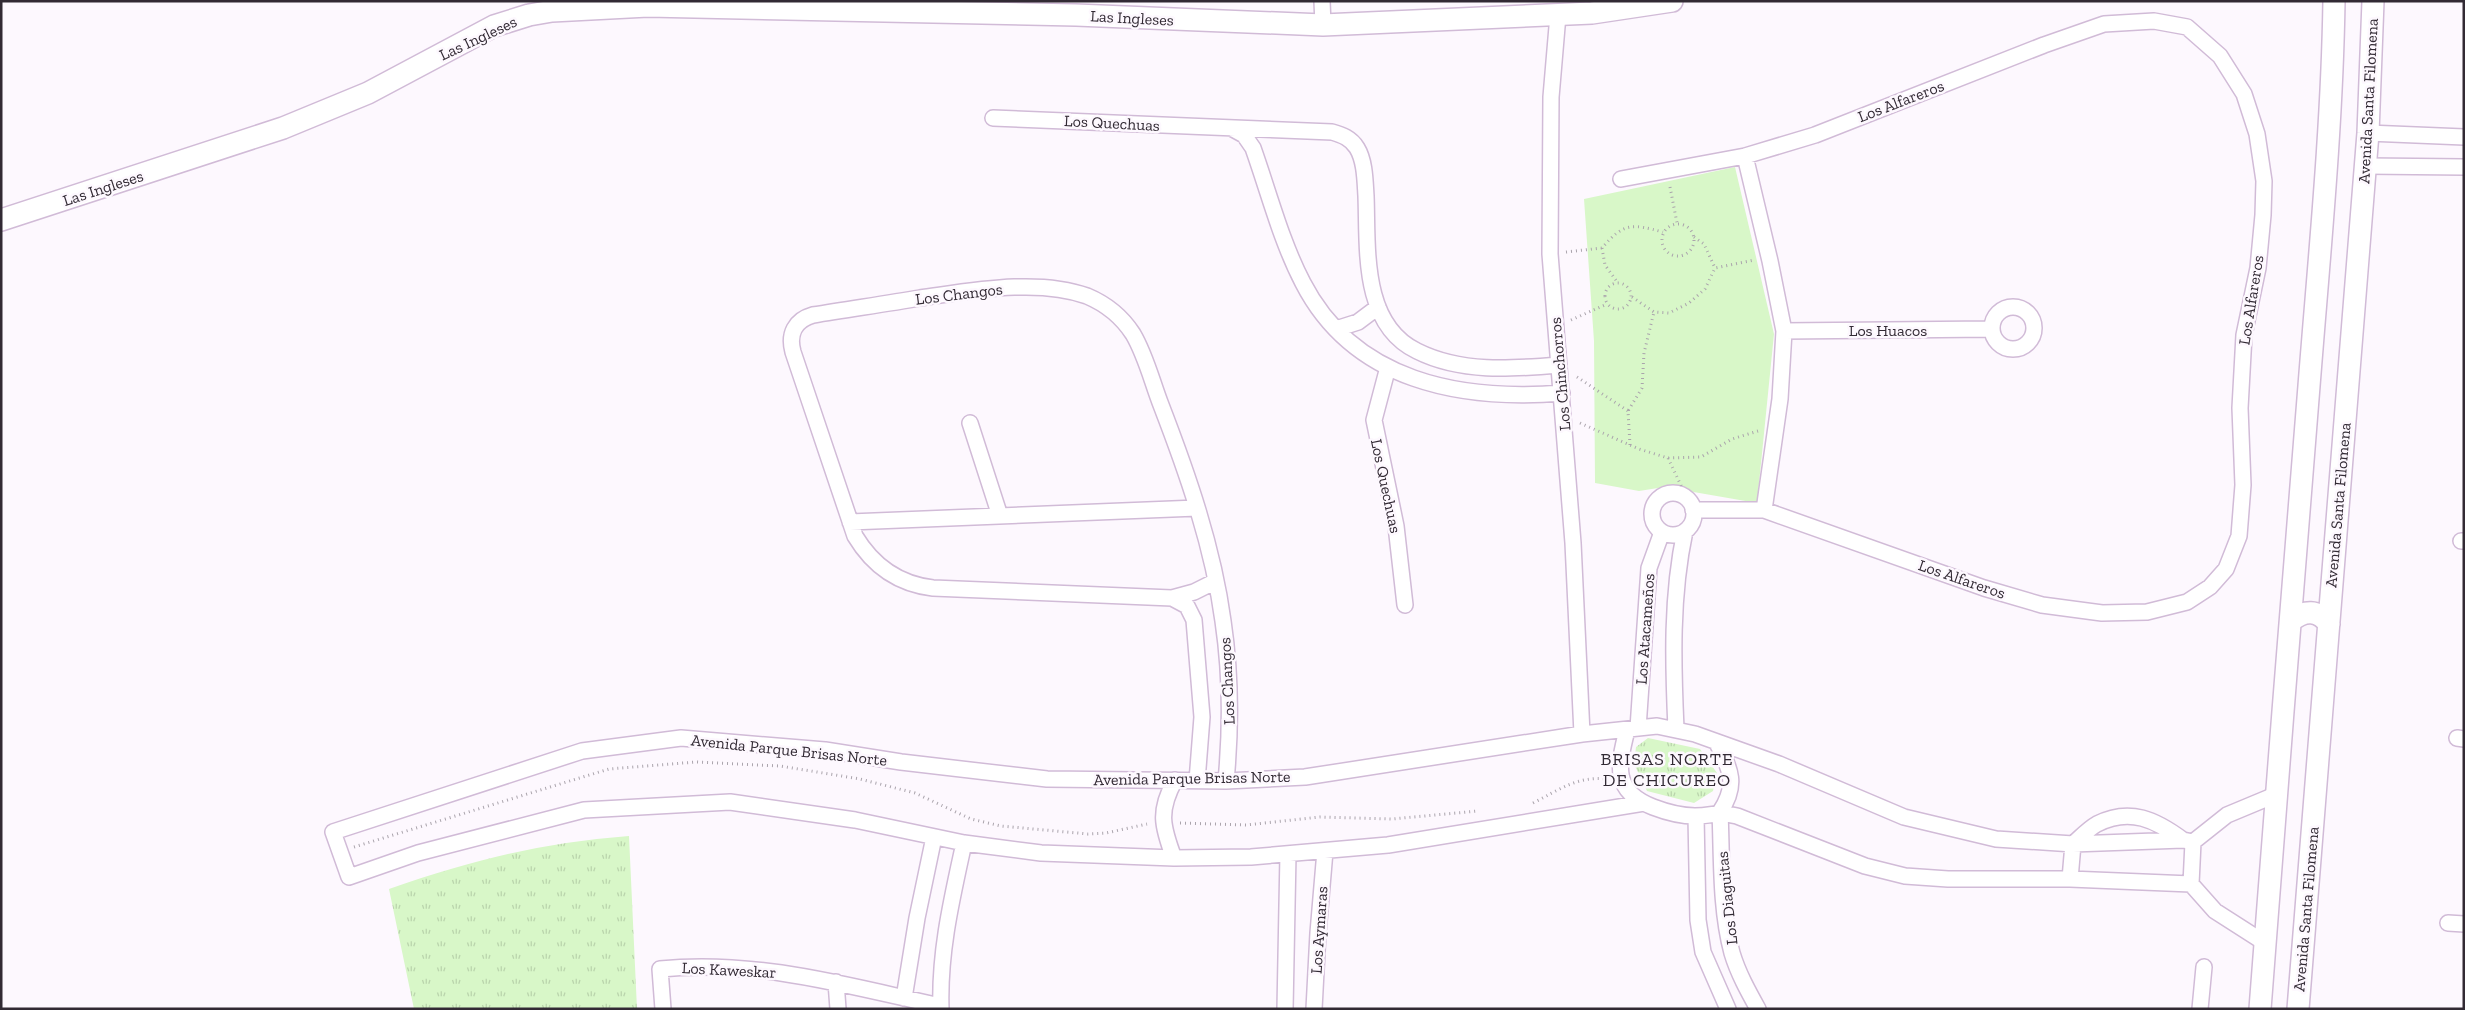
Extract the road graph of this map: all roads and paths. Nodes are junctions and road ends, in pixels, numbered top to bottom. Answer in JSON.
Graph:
{"nodes":[{"id":1,"x":1322,"y":1,"type":"edge"},
{"id":2,"x":1672,"y":1,"type":"edge"},
{"id":3,"x":2334,"y":1,"type":"edge"},
{"id":4,"x":2374,"y":1,"type":"edge"},
{"id":5,"x":1074,"y":8,"type":"edge"},
{"id":6,"x":1558,"y":15,"type":"junction"},
{"id":7,"x":1323,"y":25,"type":"junction"},
{"id":8,"x":993,"y":118,"type":"dead end"},
{"id":9,"x":1232,"y":129,"type":"junction"},
{"id":10,"x":1285,"y":131,"type":"junction"},
{"id":11,"x":2368,"y":133,"type":"junction"},
{"id":12,"x":2464,"y":137,"type":"edge"},
{"id":13,"x":1745,"y":156,"type":"junction"},
{"id":14,"x":1259,"y":165,"type":"junction"},
{"id":15,"x":2366,"y":166,"type":"junction"},
{"id":16,"x":2464,"y":167,"type":"edge"},
{"id":17,"x":1667,"y":170,"type":"junction"},
{"id":18,"x":1621,"y":179,"type":"dead end"},
{"id":19,"x":1,"y":220,"type":"edge"},
{"id":20,"x":1677,"y":223,"type":"junction"},
{"id":21,"x":1663,"y":232,"type":"junction"},
{"id":22,"x":1694,"y":236,"type":"junction"},
{"id":23,"x":1602,"y":248,"type":"junction"},
{"id":24,"x":1550,"y":254,"type":"junction"},
{"id":25,"x":1770,"y":257,"type":"junction"},
{"id":26,"x":1715,"y":268,"type":"junction"},
{"id":27,"x":1618,"y":283,"type":"junction"},
{"id":28,"x":1632,"y":297,"type":"junction"},
{"id":29,"x":1607,"y":304,"type":"junction"},
{"id":30,"x":1378,"y":307,"type":"junction"},
{"id":31,"x":1654,"y":312,"type":"junction"},
{"id":32,"x":1556,"y":328,"type":"junction"},
{"id":33,"x":1336,"y":329,"type":"junction"},
{"id":34,"x":1992,"y":329,"type":"dead end"},
{"id":35,"x":1784,"y":331,"type":"junction"},
{"id":36,"x":1559,"y":365,"type":"junction"},
{"id":37,"x":1388,"y":368,"type":"junction"},
{"id":38,"x":1562,"y":393,"type":"junction"},
{"id":39,"x":1628,"y":411,"type":"junction"},
{"id":40,"x":1564,"y":415,"type":"junction"},
{"id":41,"x":970,"y":423,"type":"dead end"},
{"id":42,"x":1776,"y":426,"type":"junction"},
{"id":43,"x":1630,"y":446,"type":"junction"},
{"id":44,"x":1668,"y":458,"type":"junction"},
{"id":45,"x":1690,"y":504,"type":"junction"},
{"id":46,"x":1197,"y":508,"type":"junction"},
{"id":47,"x":1764,"y":510,"type":"junction"},
{"id":48,"x":1000,"y":516,"type":"junction"},
{"id":49,"x":850,"y":522,"type":"junction"},
{"id":50,"x":1685,"y":531,"type":"junction"},
{"id":51,"x":1662,"y":532,"type":"junction"},
{"id":52,"x":1216,"y":581,"type":"junction"},
{"id":53,"x":1172,"y":598,"type":"junction"},
{"id":54,"x":1405,"y":605,"type":"dead end"},
{"id":55,"x":2291,"y":621,"type":"junction"},
{"id":56,"x":2328,"y":624,"type":"junction"},
{"id":57,"x":1632,"y":729,"type":"junction"},
{"id":58,"x":1676,"y":729,"type":"junction"},
{"id":59,"x":1582,"y":734,"type":"junction"},
{"id":60,"x":1717,"y":743,"type":"junction"},
{"id":61,"x":1175,"y":780,"type":"junction"},
{"id":62,"x":1197,"y":781,"type":"junction"},
{"id":63,"x":1226,"y":781,"type":"junction"},
{"id":64,"x":1624,"y":784,"type":"junction"},
{"id":65,"x":2275,"y":795,"type":"junction"},
{"id":66,"x":1644,"y":803,"type":"junction"},
{"id":67,"x":1524,"y":806,"type":"dead end"},
{"id":68,"x":1481,"y":811,"type":"dead end"},
{"id":69,"x":1720,"y":812,"type":"junction"},
{"id":70,"x":1696,"y":816,"type":"junction"},
{"id":71,"x":1163,"y":822,"type":"junction"},
{"id":72,"x":934,"y":837,"type":"junction"},
{"id":73,"x":2188,"y":841,"type":"junction"},
{"id":74,"x":964,"y":843,"type":"junction"},
{"id":75,"x":2072,"y":844,"type":"junction"},
{"id":76,"x":1325,"y":851,"type":"junction"},
{"id":77,"x":340,"y":852,"type":"junction"},
{"id":78,"x":1288,"y":854,"type":"junction"},
{"id":79,"x":1174,"y":858,"type":"junction"},
{"id":80,"x":2070,"y":879,"type":"junction"},
{"id":81,"x":2191,"y":884,"type":"junction"},
{"id":82,"x":2448,"y":923,"type":"dead end"},
{"id":83,"x":2464,"y":924,"type":"edge"},
{"id":84,"x":2265,"y":943,"type":"junction"},
{"id":85,"x":2204,"y":968,"type":"dead end"},
{"id":86,"x":836,"y":982,"type":"junction"},
{"id":87,"x":904,"y":998,"type":"junction"},
{"id":88,"x":940,"y":1007,"type":"edge"},
{"id":89,"x":663,"y":1009,"type":"edge"},
{"id":90,"x":838,"y":1009,"type":"edge"},
{"id":91,"x":1286,"y":1009,"type":"edge"},
{"id":92,"x":1314,"y":1009,"type":"edge"},
{"id":93,"x":1728,"y":1009,"type":"edge"},
{"id":94,"x":1758,"y":1009,"type":"edge"},
{"id":95,"x":2200,"y":1009,"type":"edge"},
{"id":96,"x":2260,"y":1009,"type":"edge"},
{"id":97,"x":2298,"y":1009,"type":"edge"}],
"edges":[{"from":1,"to":7,"type":"street"},
{"from":2,"to":6,"type":"street","name":"Las Ingleses"},
{"from":3,"to":55,"type":"street"},
{"from":4,"to":11,"type":"street","name":"Avenida Santa Filomena"},
{"from":5,"to":7,"type":"street","name":"Las Ingleses"},
{"from":5,"to":19,"type":"street","name":"Las Ingleses"},
{"from":6,"to":7,"type":"street","name":"Las Ingleses"},
{"from":6,"to":24,"type":"street","name":"Los Chinchorros"},
{"from":8,"to":9,"type":"street","name":"Los Quechuas"},
{"from":9,"to":10,"type":"street","name":"Los Quechuas"},
{"from":9,"to":14,"type":"street"},
{"from":10,"to":14,"type":"street"},
{"from":10,"to":30,"type":"street","name":"Los Quechuas"},
{"from":11,"to":12,"type":"street"},
{"from":11,"to":15,"type":"street","name":"Avenida Santa Filomena"},
{"from":13,"to":17,"type":"street","name":"Los Alfareros"},
{"from":13,"to":25,"type":"street"},
{"from":13,"to":47,"type":"street","name":"Los Alfareros"},
{"from":14,"to":33,"type":"street"},
{"from":15,"to":16,"type":"street"},
{"from":15,"to":56,"type":"street","name":"Avenida Santa Filomena"},
{"from":17,"to":18,"type":"street","name":"Los Alfareros"},
{"from":17,"to":20,"type":"path"},
{"from":20,"to":21,"type":"path"},
{"from":20,"to":22,"type":"path"},
{"from":21,"to":22,"type":"path"},
{"from":21,"to":23,"type":"path"},
{"from":22,"to":26,"type":"path"},
{"from":23,"to":24,"type":"path"},
{"from":23,"to":27,"type":"path"},
{"from":24,"to":32,"type":"street","name":"Los Chinchorros"},
{"from":25,"to":26,"type":"path"},
{"from":25,"to":35,"type":"street"},
{"from":26,"to":31,"type":"path"},
{"from":27,"to":28,"type":"path"},
{"from":27,"to":29,"type":"path"},
{"from":28,"to":29,"type":"path"},
{"from":28,"to":31,"type":"path"},
{"from":29,"to":32,"type":"path"},
{"from":30,"to":33,"type":"street"},
{"from":30,"to":36,"type":"street","name":"Los Quechuas"},
{"from":31,"to":39,"type":"path"},
{"from":32,"to":36,"type":"street","name":"Los Chinchorros"},
{"from":33,"to":37,"type":"street"},
{"from":34,"to":35,"type":"street","name":"Los Huacos"},
{"from":35,"to":42,"type":"street"},
{"from":36,"to":38,"type":"street","name":"Los Chinchorros"},
{"from":36,"to":39,"type":"path"},
{"from":37,"to":38,"type":"street"},
{"from":37,"to":54,"type":"street","name":"Los Quechuas"},
{"from":38,"to":40,"type":"street","name":"Los Chinchorros"},
{"from":39,"to":43,"type":"path"},
{"from":40,"to":43,"type":"path"},
{"from":40,"to":59,"type":"street","name":"Los Chinchorros"},
{"from":41,"to":48,"type":"street"},
{"from":42,"to":44,"type":"path"},
{"from":42,"to":47,"type":"street"},
{"from":43,"to":44,"type":"path"},
{"from":44,"to":45,"type":"path"},
{"from":45,"to":47,"type":"street","name":"Los Alfareros"},
{"from":45,"to":50,"type":"street"},
{"from":45,"to":51,"type":"street"},
{"from":46,"to":48,"type":"street"},
{"from":46,"to":49,"type":"street","name":"Los Changos"},
{"from":46,"to":52,"type":"street","name":"Los Changos"},
{"from":48,"to":49,"type":"street"},
{"from":49,"to":53,"type":"street","name":"Los Changos"},
{"from":50,"to":51,"type":"street"},
{"from":50,"to":58,"type":"street","name":"Los Atacameños"},
{"from":51,"to":57,"type":"street","name":"Los Atacameños"},
{"from":52,"to":53,"type":"street","name":"Los Changos"},
{"from":52,"to":63,"type":"street","name":"Los Changos"},
{"from":53,"to":62,"type":"street","name":"Los Changos"},
{"from":55,"to":56,"type":"street"},
{"from":55,"to":65,"type":"street"},
{"from":56,"to":97,"type":"street","name":"Avenida Santa Filomena"},
{"from":57,"to":58,"type":"street","name":"Avenida Parque Brisas Norte"},
{"from":57,"to":59,"type":"street","name":"Avenida Parque Brisas Norte"},
{"from":57,"to":64,"type":"street"},
{"from":58,"to":60,"type":"street","name":"Avenida Parque Brisas Norte"},
{"from":59,"to":63,"type":"street","name":"Avenida Parque Brisas Norte"},
{"from":60,"to":69,"type":"street"},
{"from":60,"to":75,"type":"street","name":"Avenida Parque Brisas Norte"},
{"from":61,"to":62,"type":"street","name":"Avenida Parque Brisas Norte"},
{"from":61,"to":71,"type":"street"},
{"from":61,"to":77,"type":"street","name":"Avenida Parque Brisas Norte"},
{"from":62,"to":63,"type":"street","name":"Avenida Parque Brisas Norte"},
{"from":64,"to":66,"type":"street"},
{"from":64,"to":67,"type":"path"},
{"from":65,"to":73,"type":"street"},
{"from":65,"to":84,"type":"street"},
{"from":66,"to":70,"type":"street"},
{"from":66,"to":76,"type":"street"},
{"from":68,"to":71,"type":"path"},
{"from":69,"to":70,"type":"street"},
{"from":69,"to":80,"type":"street"},
{"from":69,"to":94,"type":"street","name":"Los Diaguitas"},
{"from":70,"to":93,"type":"street","name":"Los Diaguitas"},
{"from":71,"to":77,"type":"path"},
{"from":71,"to":79,"type":"street"},
{"from":72,"to":74,"type":"street"},
{"from":72,"to":77,"type":"street"},
{"from":72,"to":87,"type":"street"},
{"from":73,"to":75,"type":"street","name":"Avenida Parque Brisas Norte"},
{"from":73,"to":75,"type":"street"},
{"from":73,"to":81,"type":"street"},
{"from":74,"to":79,"type":"street"},
{"from":74,"to":88,"type":"street","name":"Los Kaweskar"},
{"from":75,"to":80,"type":"street"},
{"from":76,"to":78,"type":"street"},
{"from":76,"to":92,"type":"street","name":"Los Aymaras"},
{"from":78,"to":79,"type":"street"},
{"from":78,"to":91,"type":"street","name":"Los Aymaras"},
{"from":80,"to":81,"type":"street"},
{"from":81,"to":84,"type":"street"},
{"from":82,"to":83,"type":"street"},
{"from":84,"to":96,"type":"street"},
{"from":85,"to":95,"type":"street"},
{"from":86,"to":87,"type":"street","name":"Los Kaweskar"},
{"from":86,"to":89,"type":"street","name":"Los Kaweskar"},
{"from":86,"to":90,"type":"street"},
{"from":87,"to":88,"type":"street","name":"Los Kaweskar"}]}
